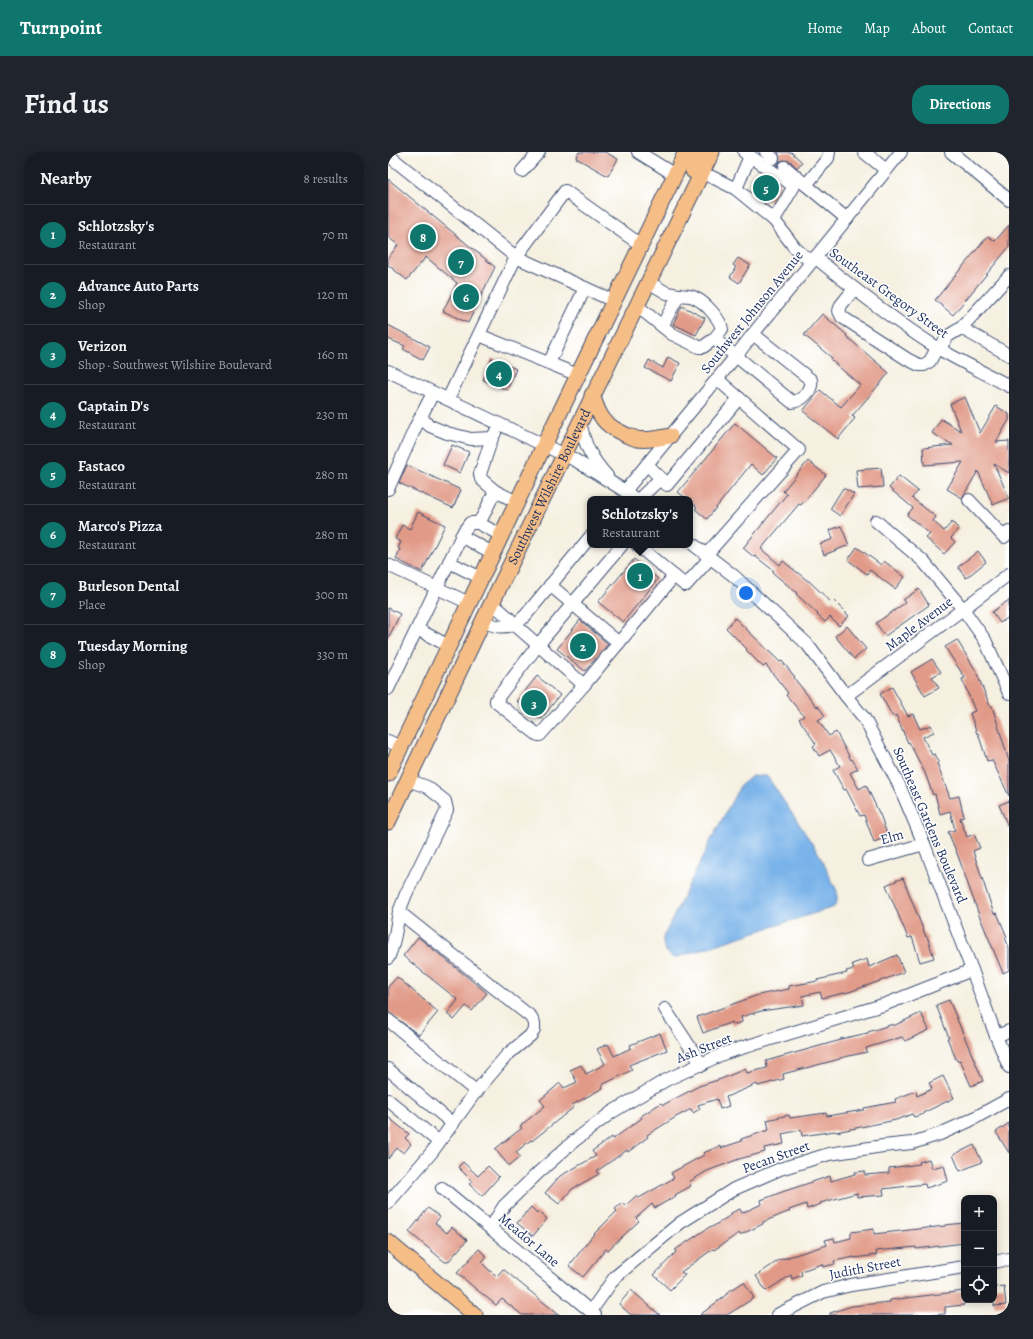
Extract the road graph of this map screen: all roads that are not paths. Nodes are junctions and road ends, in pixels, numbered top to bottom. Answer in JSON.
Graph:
{"nodes":[{"id":1,"x":539,"y":152,"type":"edge"},
{"id":2,"x":686,"y":152,"type":"edge"},
{"id":3,"x":698,"y":152,"type":"edge"},
{"id":4,"x":712,"y":152,"type":"edge"},
{"id":5,"x":829,"y":152,"type":"edge"},
{"id":6,"x":864,"y":152,"type":"edge"},
{"id":7,"x":902,"y":152,"type":"edge"},
{"id":8,"x":951,"y":152,"type":"edge"},
{"id":9,"x":642,"y":153,"type":"edge"},
{"id":10,"x":747,"y":154,"type":"edge"},
{"id":11,"x":388,"y":155,"type":"edge"},
{"id":12,"x":785,"y":167,"type":"dead end"},
{"id":13,"x":886,"y":170,"type":"junction"},
{"id":14,"x":522,"y":171,"type":"dead end"},
{"id":15,"x":701,"y":174,"type":"junction"},
{"id":16,"x":675,"y":175,"type":"junction"},
{"id":17,"x":806,"y":186,"type":"junction"},
{"id":18,"x":736,"y":189,"type":"junction"},
{"id":19,"x":1009,"y":200,"type":"edge"},
{"id":20,"x":847,"y":219,"type":"junction"},
{"id":21,"x":774,"y":220,"type":"junction"},
{"id":22,"x":640,"y":245,"type":"junction"},
{"id":23,"x":516,"y":257,"type":"junction"},
{"id":24,"x":813,"y":259,"type":"junction"},
{"id":25,"x":1009,"y":276,"type":"edge"},
{"id":26,"x":648,"y":282,"type":"junction"},
{"id":27,"x":585,"y":288,"type":"junction"},
{"id":28,"x":854,"y":289,"type":"junction"},
{"id":29,"x":679,"y":295,"type":"junction"},
{"id":30,"x":614,"y":301,"type":"junction"},
{"id":31,"x":636,"y":305,"type":"junction"},
{"id":32,"x":662,"y":326,"type":"junction"},
{"id":33,"x":961,"y":328,"type":"junction"},
{"id":34,"x":753,"y":334,"type":"junction"},
{"id":35,"x":479,"y":335,"type":"junction"},
{"id":36,"x":714,"y":339,"type":"junction"},
{"id":37,"x":938,"y":348,"type":"junction"},
{"id":38,"x":1009,"y":355,"type":"edge"},
{"id":39,"x":736,"y":356,"type":"junction"},
{"id":40,"x":549,"y":363,"type":"junction"},
{"id":41,"x":388,"y":371,"type":"edge"},
{"id":42,"x":578,"y":375,"type":"junction"},
{"id":43,"x":717,"y":379,"type":"junction"},
{"id":44,"x":1009,"y":386,"type":"edge"},
{"id":45,"x":433,"y":393,"type":"junction"},
{"id":46,"x":592,"y":395,"type":"junction"},
{"id":47,"x":739,"y":398,"type":"junction"},
{"id":48,"x":448,"y":399,"type":"junction"},
{"id":49,"x":422,"y":414,"type":"junction"},
{"id":50,"x":580,"y":420,"type":"junction"},
{"id":51,"x":498,"y":424,"type":"junction"},
{"id":52,"x":670,"y":436,"type":"junction"},
{"id":53,"x":492,"y":438,"type":"junction"},
{"id":54,"x":544,"y":446,"type":"junction"},
{"id":55,"x":564,"y":455,"type":"junction"},
{"id":56,"x":647,"y":464,"type":"junction"},
{"id":57,"x":661,"y":478,"type":"junction"},
{"id":58,"x":388,"y":489,"type":"edge"},
{"id":59,"x":495,"y":491,"type":"junction"},
{"id":60,"x":625,"y":493,"type":"edge"},
{"id":61,"x":642,"y":496,"type":"edge"},
{"id":62,"x":969,"y":500,"type":"dead end"},
{"id":63,"x":517,"y":502,"type":"junction"},
{"id":64,"x":876,"y":521,"type":"dead end"},
{"id":65,"x":478,"y":523,"type":"junction"},
{"id":66,"x":1009,"y":532,"type":"edge"},
{"id":67,"x":501,"y":535,"type":"junction"},
{"id":68,"x":462,"y":536,"type":"junction"},
{"id":69,"x":587,"y":541,"type":"edge"},
{"id":70,"x":693,"y":544,"type":"edge"},
{"id":71,"x":620,"y":548,"type":"edge"},
{"id":72,"x":641,"y":548,"type":"edge"},
{"id":73,"x":493,"y":552,"type":"junction"},
{"id":74,"x":708,"y":557,"type":"junction"},
{"id":75,"x":449,"y":562,"type":"junction"},
{"id":76,"x":388,"y":565,"type":"edge"},
{"id":77,"x":1009,"y":574,"type":"edge"},
{"id":78,"x":674,"y":576,"type":"junction"},
{"id":79,"x":481,"y":578,"type":"junction"},
{"id":80,"x":550,"y":585,"type":"junction"},
{"id":81,"x":437,"y":587,"type":"junction"},
{"id":82,"x":469,"y":603,"type":"junction"},
{"id":83,"x":492,"y":603,"type":"junction"},
{"id":84,"x":573,"y":604,"type":"junction"},
{"id":85,"x":963,"y":609,"type":"junction"},
{"id":86,"x":483,"y":621,"type":"junction"},
{"id":87,"x":515,"y":625,"type":"junction"},
{"id":88,"x":417,"y":629,"type":"junction"},
{"id":89,"x":619,"y":643,"type":"junction"},
{"id":90,"x":538,"y":645,"type":"junction"},
{"id":91,"x":449,"y":646,"type":"junction"},
{"id":92,"x":584,"y":685,"type":"junction"},
{"id":93,"x":389,"y":687,"type":"edge"},
{"id":94,"x":1009,"y":693,"type":"edge"},
{"id":95,"x":846,"y":696,"type":"junction"},
{"id":96,"x":395,"y":744,"type":"edge"},
{"id":97,"x":388,"y":774,"type":"edge"},
{"id":98,"x":408,"y":780,"type":"junction"},
{"id":99,"x":388,"y":822,"type":"edge"},
{"id":100,"x":924,"y":844,"type":"junction"},
{"id":101,"x":868,"y":860,"type":"dead end"},
{"id":102,"x":399,"y":912,"type":"junction"},
{"id":103,"x":388,"y":958,"type":"edge"},
{"id":104,"x":972,"y":970,"type":"junction"},
{"id":105,"x":665,"y":1009,"type":"dead end"},
{"id":106,"x":388,"y":1020,"type":"edge"},
{"id":107,"x":1009,"y":1031,"type":"edge"},
{"id":108,"x":996,"y":1036,"type":"junction"},
{"id":109,"x":702,"y":1065,"type":"junction"},
{"id":110,"x":1009,"y":1067,"type":"edge"},
{"id":111,"x":388,"y":1069,"type":"edge"},
{"id":112,"x":477,"y":1092,"type":"junction"},
{"id":113,"x":1009,"y":1099,"type":"edge"},
{"id":114,"x":388,"y":1100,"type":"edge"},
{"id":115,"x":453,"y":1124,"type":"junction"},
{"id":116,"x":439,"y":1142,"type":"junction"},
{"id":117,"x":442,"y":1188,"type":"dead end"},
{"id":118,"x":388,"y":1203,"type":"edge"},
{"id":119,"x":491,"y":1227,"type":"junction"},
{"id":120,"x":388,"y":1242,"type":"edge"},
{"id":121,"x":1009,"y":1260,"type":"edge"},
{"id":122,"x":997,"y":1262,"type":"edge"},
{"id":123,"x":961,"y":1267,"type":"edge"},
{"id":124,"x":593,"y":1313,"type":"edge"},
{"id":125,"x":475,"y":1315,"type":"edge"},
{"id":126,"x":777,"y":1315,"type":"edge"}],
"edges":[{"from":1,"to":14,"type":"street"},
{"from":2,"to":16,"type":"main road","name":"Southwest Wilshire Boulevard"},
{"from":3,"to":15,"type":"main road"},
{"from":4,"to":15,"type":"main road","name":"Southwest Wilshire Boulevard"},
{"from":5,"to":17,"type":"street"},
{"from":6,"to":13,"type":"street"},
{"from":7,"to":13,"type":"street","name":"Southwest Johnson Avenue"},
{"from":8,"to":19,"type":"street"},
{"from":9,"to":16,"type":"street"},
{"from":10,"to":18,"type":"street"},
{"from":10,"to":21,"type":"street"},
{"from":11,"to":23,"type":"street"},
{"from":12,"to":17,"type":"street"},
{"from":13,"to":20,"type":"street","name":"Southwest Johnson Avenue"},
{"from":15,"to":18,"type":"street","name":"Southeast Gregory Street"},
{"from":15,"to":26,"type":"main road","name":"Southwest Wilshire Boulevard"},
{"from":16,"to":22,"type":"main road","name":"Southwest Wilshire Boulevard"},
{"from":17,"to":20,"type":"street"},
{"from":18,"to":21,"type":"street","name":"Southeast Gregory Street"},
{"from":20,"to":24,"type":"street","name":"Southwest Johnson Avenue"},
{"from":21,"to":24,"type":"street","name":"Southeast Gregory Street"},
{"from":22,"to":23,"type":"street"},
{"from":22,"to":30,"type":"main road","name":"Southwest Wilshire Boulevard"},
{"from":23,"to":27,"type":"street"},
{"from":23,"to":35,"type":"street"},
{"from":24,"to":28,"type":"street","name":"Southeast Gregory Street"},
{"from":24,"to":34,"type":"street","name":"Southwest Johnson Avenue"},
{"from":25,"to":33,"type":"street"},
{"from":26,"to":29,"type":"street"},
{"from":26,"to":31,"type":"main road","name":"Southwest Wilshire Boulevard"},
{"from":27,"to":30,"type":"street"},
{"from":27,"to":40,"type":"street"},
{"from":28,"to":37,"type":"street","name":"Southeast Gregory Street"},
{"from":28,"to":37,"type":"street"},
{"from":29,"to":32,"type":"street"},
{"from":29,"to":36,"type":"street"},
{"from":30,"to":42,"type":"main road","name":"Southwest Wilshire Boulevard"},
{"from":31,"to":32,"type":"street"},
{"from":31,"to":46,"type":"main road","name":"Southwest Wilshire Boulevard"},
{"from":32,"to":36,"type":"street"},
{"from":33,"to":37,"type":"street"},
{"from":33,"to":38,"type":"street"},
{"from":34,"to":39,"type":"street","name":"Southwest Johnson Avenue"},
{"from":34,"to":39,"type":"street"},
{"from":35,"to":40,"type":"street"},
{"from":35,"to":48,"type":"street"},
{"from":36,"to":39,"type":"street"},
{"from":37,"to":44,"type":"street","name":"Southeast Gregory Street"},
{"from":39,"to":43,"type":"street","name":"Southwest Johnson Avenue"},
{"from":40,"to":42,"type":"street"},
{"from":41,"to":45,"type":"street"},
{"from":42,"to":54,"type":"main road","name":"Southwest Wilshire Boulevard"},
{"from":43,"to":47,"type":"street"},
{"from":43,"to":52,"type":"street","name":"Southwest Johnson Avenue"},
{"from":45,"to":48,"type":"street"},
{"from":45,"to":49,"type":"street"},
{"from":46,"to":50,"type":"main road","name":"Southwest Wilshire Boulevard"},
{"from":46,"to":52,"type":"main road"},
{"from":47,"to":57,"type":"street"},
{"from":47,"to":74,"type":"street"},
{"from":48,"to":51,"type":"street"},
{"from":49,"to":53,"type":"street"},
{"from":49,"to":58,"type":"street"},
{"from":50,"to":55,"type":"main road","name":"Southwest Wilshire Boulevard"},
{"from":50,"to":60,"type":"street"},
{"from":51,"to":53,"type":"street"},
{"from":51,"to":54,"type":"street"},
{"from":52,"to":56,"type":"street","name":"Southwest Johnson Avenue"},
{"from":53,"to":59,"type":"street"},
{"from":54,"to":55,"type":"street"},
{"from":54,"to":63,"type":"main road","name":"Southwest Wilshire Boulevard"},
{"from":55,"to":60,"type":"street"},
{"from":55,"to":83,"type":"main road","name":"Southwest Wilshire Boulevard"},
{"from":56,"to":57,"type":"street"},
{"from":56,"to":60,"type":"street","name":"Southwest Johnson Avenue"},
{"from":57,"to":61,"type":"street"},
{"from":59,"to":63,"type":"street"},
{"from":59,"to":65,"type":"street"},
{"from":62,"to":66,"type":"street"},
{"from":63,"to":67,"type":"main road","name":"Southwest Wilshire Boulevard"},
{"from":64,"to":85,"type":"street"},
{"from":65,"to":67,"type":"street"},
{"from":65,"to":68,"type":"street"},
{"from":67,"to":73,"type":"main road","name":"Southwest Wilshire Boulevard"},
{"from":68,"to":73,"type":"street"},
{"from":68,"to":75,"type":"street"},
{"from":69,"to":80,"type":"street"},
{"from":70,"to":74,"type":"street","name":"Southeast Gardens Boulevard"},
{"from":71,"to":84,"type":"street"},
{"from":72,"to":78,"type":"street"},
{"from":73,"to":79,"type":"main road","name":"Southwest Wilshire Boulevard"},
{"from":74,"to":78,"type":"street"},
{"from":74,"to":95,"type":"street","name":"Southeast Gardens Boulevard"},
{"from":75,"to":79,"type":"street"},
{"from":75,"to":81,"type":"street"},
{"from":76,"to":81,"type":"street"},
{"from":77,"to":85,"type":"street","name":"Maple Avenue"},
{"from":78,"to":89,"type":"street"},
{"from":79,"to":82,"type":"main road","name":"Southwest Wilshire Boulevard"},
{"from":80,"to":84,"type":"street"},
{"from":80,"to":87,"type":"street"},
{"from":81,"to":82,"type":"street"},
{"from":81,"to":88,"type":"street"},
{"from":82,"to":91,"type":"main road","name":"Southwest Wilshire Boulevard"},
{"from":83,"to":86,"type":"main road","name":"Southwest Wilshire Boulevard"},
{"from":83,"to":87,"type":"street"},
{"from":84,"to":89,"type":"street"},
{"from":84,"to":90,"type":"street"},
{"from":85,"to":94,"type":"street"},
{"from":85,"to":95,"type":"street","name":"Maple Avenue"},
{"from":86,"to":87,"type":"street"},
{"from":86,"to":98,"type":"main road","name":"Southwest Wilshire Boulevard"},
{"from":87,"to":90,"type":"street"},
{"from":88,"to":91,"type":"street"},
{"from":88,"to":93,"type":"street"},
{"from":89,"to":92,"type":"street"},
{"from":90,"to":92,"type":"street"},
{"from":90,"to":92,"type":"street"},
{"from":91,"to":96,"type":"main road","name":"Southwest Wilshire Boulevard"},
{"from":95,"to":100,"type":"street","name":"Southeast Gardens Boulevard"},
{"from":96,"to":97,"type":"main road","name":"Southwest Wilshire Boulevard"},
{"from":98,"to":99,"type":"main road","name":"Southwest Wilshire Boulevard"},
{"from":98,"to":102,"type":"street"},
{"from":100,"to":101,"type":"street","name":"Elm"},
{"from":100,"to":104,"type":"street","name":"Southeast Gardens Boulevard"},
{"from":102,"to":103,"type":"street"},
{"from":102,"to":112,"type":"street"},
{"from":104,"to":108,"type":"street","name":"Southeast Gardens Boulevard"},
{"from":104,"to":109,"type":"street","name":"Ash Street"},
{"from":105,"to":109,"type":"street"},
{"from":106,"to":112,"type":"street"},
{"from":107,"to":108,"type":"street"},
{"from":108,"to":110,"type":"street","name":"Southeast Gardens Boulevard"},
{"from":109,"to":119,"type":"street","name":"Ash Street"},
{"from":111,"to":115,"type":"street"},
{"from":112,"to":115,"type":"street"},
{"from":113,"to":124,"type":"street","name":"Pecan Street"},
{"from":114,"to":116,"type":"street"},
{"from":115,"to":116,"type":"street"},
{"from":116,"to":118,"type":"street"},
{"from":117,"to":119,"type":"street","name":"Meador Lane"},
{"from":119,"to":124,"type":"street","name":"Meador Lane"},
{"from":120,"to":125,"type":"main road"},
{"from":121,"to":122,"type":"street"},
{"from":123,"to":126,"type":"street","name":"Judith Street"}]}
